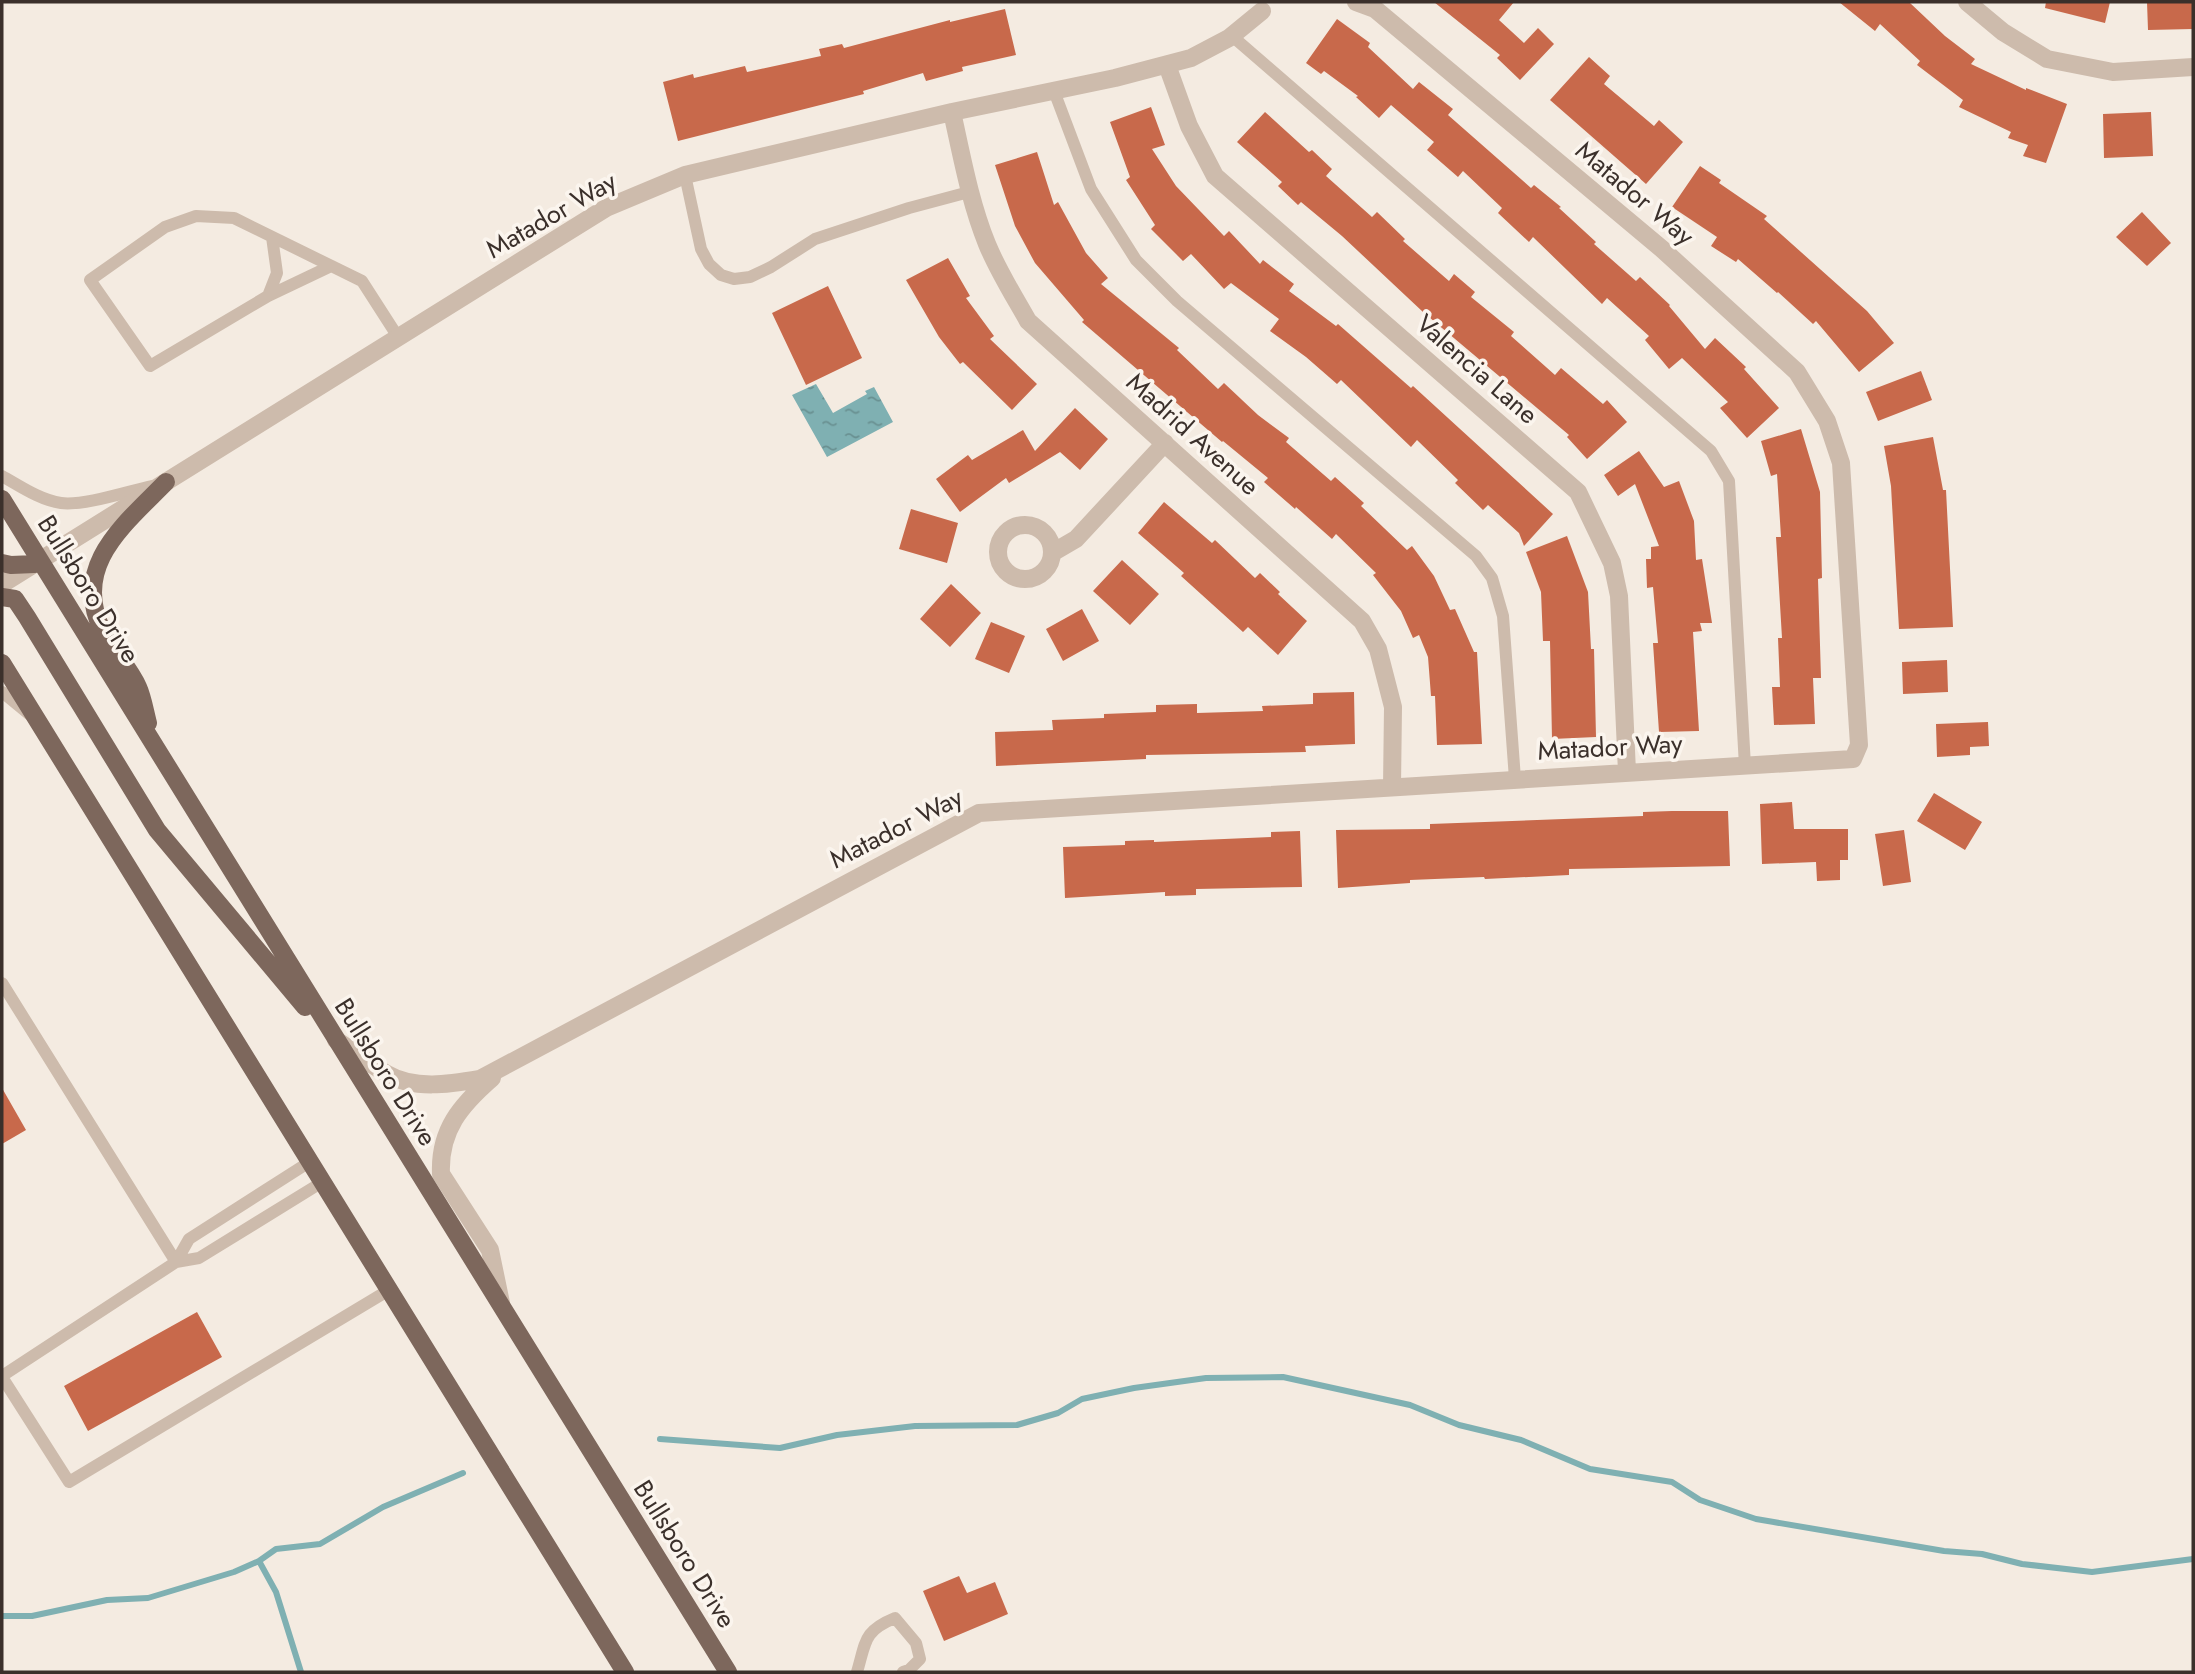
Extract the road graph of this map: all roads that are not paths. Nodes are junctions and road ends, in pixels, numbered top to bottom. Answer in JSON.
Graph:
{"nodes":[{"id":1,"x":1356,"y":2,"type":"edge"},
{"id":2,"x":1967,"y":2,"type":"edge"},
{"id":3,"x":1268,"y":5,"type":"edge"},
{"id":4,"x":1373,"y":5,"type":"edge"},
{"id":5,"x":1232,"y":36,"type":"junction"},
{"id":6,"x":1167,"y":65,"type":"junction"},
{"id":7,"x":2193,"y":67,"type":"edge"},
{"id":8,"x":1054,"y":91,"type":"junction"},
{"id":9,"x":952,"y":112,"type":"junction"},
{"id":10,"x":685,"y":175,"type":"junction"},
{"id":11,"x":969,"y":192,"type":"junction"},
{"id":12,"x":272,"y":237,"type":"junction"},
{"id":13,"x":331,"y":266,"type":"junction"},
{"id":14,"x":268,"y":296,"type":"junction"},
{"id":15,"x":398,"y":337,"type":"junction"},
{"id":16,"x":1165,"y":443,"type":"junction"},
{"id":17,"x":2,"y":476,"type":"edge"},
{"id":18,"x":166,"y":482,"type":"junction"},
{"id":19,"x":2,"y":499,"type":"edge"},
{"id":20,"x":1052,"y":553,"type":"dead end"},
{"id":21,"x":38,"y":562,"type":"junction"},
{"id":22,"x":2,"y":563,"type":"edge"},
{"id":23,"x":2,"y":584,"type":"edge"},
{"id":24,"x":2,"y":597,"type":"edge"},
{"id":25,"x":2,"y":663,"type":"edge"},
{"id":26,"x":2,"y":692,"type":"edge"},
{"id":27,"x":36,"y":719,"type":"junction"},
{"id":28,"x":154,"y":744,"type":"junction"},
{"id":29,"x":1745,"y":766,"type":"junction"},
{"id":30,"x":1627,"y":772,"type":"junction"},
{"id":31,"x":1514,"y":779,"type":"junction"},
{"id":32,"x":1392,"y":787,"type":"junction"},
{"id":33,"x":2,"y":983,"type":"edge"},
{"id":34,"x":338,"y":1044,"type":"junction"},
{"id":35,"x":520,"y":1056,"type":"junction"},
{"id":36,"x":311,"y":1161,"type":"junction"},
{"id":37,"x":324,"y":1181,"type":"junction"},
{"id":38,"x":176,"y":1262,"type":"junction"},
{"id":39,"x":389,"y":1290,"type":"junction"},
{"id":40,"x":502,"y":1308,"type":"junction"},
{"id":41,"x":2,"y":1377,"type":"edge"},
{"id":42,"x":625,"y":1672,"type":"edge"},
{"id":43,"x":727,"y":1672,"type":"edge"},
{"id":44,"x":857,"y":1672,"type":"edge"},
{"id":45,"x":903,"y":1672,"type":"edge"}],
"edges":[{"from":1,"to":4,"type":"street","name":"Matador Way"},
{"from":2,"to":7,"type":"street"},
{"from":3,"to":5,"type":"street","name":"Matador Way"},
{"from":4,"to":29,"type":"street","name":"Matador Way"},
{"from":5,"to":6,"type":"street","name":"Matador Way"},
{"from":5,"to":29,"type":"lane"},
{"from":6,"to":8,"type":"street","name":"Matador Way"},
{"from":6,"to":30,"type":"street","name":"Valencia Lane"},
{"from":8,"to":9,"type":"street","name":"Matador Way"},
{"from":8,"to":31,"type":"lane"},
{"from":9,"to":10,"type":"street","name":"Matador Way"},
{"from":9,"to":11,"type":"street","name":"Madrid Avenue"},
{"from":10,"to":11,"type":"lane"},
{"from":10,"to":15,"type":"street","name":"Matador Way"},
{"from":11,"to":16,"type":"street","name":"Madrid Avenue"},
{"from":12,"to":13,"type":"lane"},
{"from":12,"to":14,"type":"lane"},
{"from":12,"to":14,"type":"lane"},
{"from":13,"to":14,"type":"lane"},
{"from":13,"to":15,"type":"lane"},
{"from":15,"to":18,"type":"street","name":"Matador Way"},
{"from":16,"to":20,"type":"street"},
{"from":16,"to":32,"type":"street","name":"Madrid Avenue"},
{"from":17,"to":18,"type":"lane"},
{"from":18,"to":21,"type":"street","name":"Matador Way"},
{"from":18,"to":28,"type":"main road"},
{"from":19,"to":21,"type":"main road","name":"Bullsboro Drive"},
{"from":21,"to":22,"type":"main road"},
{"from":21,"to":23,"type":"street","name":"Matador Way"},
{"from":21,"to":28,"type":"main road","name":"Bullsboro Drive"},
{"from":24,"to":34,"type":"main road"},
{"from":25,"to":27,"type":"main road"},
{"from":26,"to":27,"type":"lane"},
{"from":27,"to":36,"type":"main road"},
{"from":28,"to":34,"type":"main road","name":"Bullsboro Drive"},
{"from":29,"to":30,"type":"street","name":"Matador Way"},
{"from":30,"to":31,"type":"street","name":"Matador Way"},
{"from":31,"to":32,"type":"street","name":"Matador Way"},
{"from":32,"to":35,"type":"street","name":"Matador Way"},
{"from":33,"to":38,"type":"lane"},
{"from":34,"to":35,"type":"street","name":"Matador Way"},
{"from":34,"to":40,"type":"main road","name":"Bullsboro Drive"},
{"from":35,"to":40,"type":"street"},
{"from":36,"to":37,"type":"main road"},
{"from":36,"to":38,"type":"lane"},
{"from":37,"to":38,"type":"lane"},
{"from":37,"to":39,"type":"main road"},
{"from":38,"to":41,"type":"lane"},
{"from":39,"to":41,"type":"lane"},
{"from":39,"to":42,"type":"main road"},
{"from":40,"to":43,"type":"main road","name":"Bullsboro Drive"},
{"from":44,"to":45,"type":"lane"}]}
